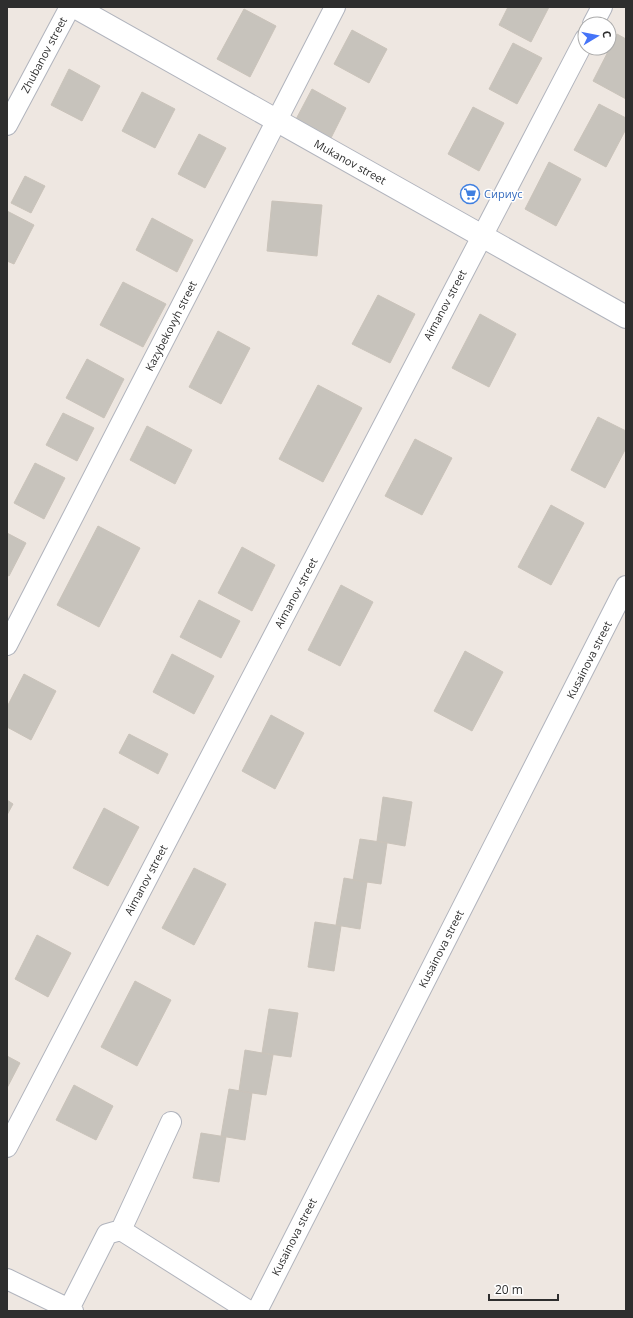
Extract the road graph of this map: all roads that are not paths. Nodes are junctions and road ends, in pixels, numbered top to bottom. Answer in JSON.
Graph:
{"nodes":[{"id":1,"x":70,"y":7,"type":"edge"},
{"id":2,"x":75,"y":7,"type":"edge"},
{"id":3,"x":335,"y":7,"type":"edge"},
{"id":4,"x":602,"y":7,"type":"edge"},
{"id":5,"x":597,"y":16,"type":"edge"},
{"id":6,"x":577,"y":54,"type":"edge"},
{"id":7,"x":277,"y":121,"type":"junction"},
{"id":8,"x":7,"y":125,"type":"edge"},
{"id":9,"x":482,"y":236,"type":"junction"},
{"id":10,"x":626,"y":317,"type":"edge"},
{"id":11,"x":626,"y":586,"type":"edge"},
{"id":12,"x":7,"y":645,"type":"edge"},
{"id":13,"x":171,"y":1122,"type":"dead end"},
{"id":14,"x":7,"y":1147,"type":"edge"},
{"id":15,"x":120,"y":1230,"type":"junction"},
{"id":16,"x":7,"y":1279,"type":"edge"},
{"id":17,"x":71,"y":1310,"type":"edge"},
{"id":18,"x":249,"y":1311,"type":"edge"},
{"id":19,"x":257,"y":1311,"type":"edge"}],
"edges":[{"from":1,"to":8,"type":"street","name":"Zhubanov street"},
{"from":2,"to":7,"type":"street","name":"Mukanov street"},
{"from":3,"to":7,"type":"street","name":"Kazybekovyh street"},
{"from":4,"to":5,"type":"street"},
{"from":6,"to":9,"type":"street","name":"Aimanov street"},
{"from":7,"to":9,"type":"street","name":"Mukanov street"},
{"from":7,"to":12,"type":"street","name":"Kazybekovyh street"},
{"from":9,"to":10,"type":"street","name":"Mukanov street"},
{"from":9,"to":14,"type":"street","name":"Aimanov street"},
{"from":11,"to":19,"type":"street","name":"Kusainova street"},
{"from":13,"to":15,"type":"street"},
{"from":15,"to":17,"type":"street"},
{"from":15,"to":18,"type":"street"},
{"from":16,"to":17,"type":"street"}]}
